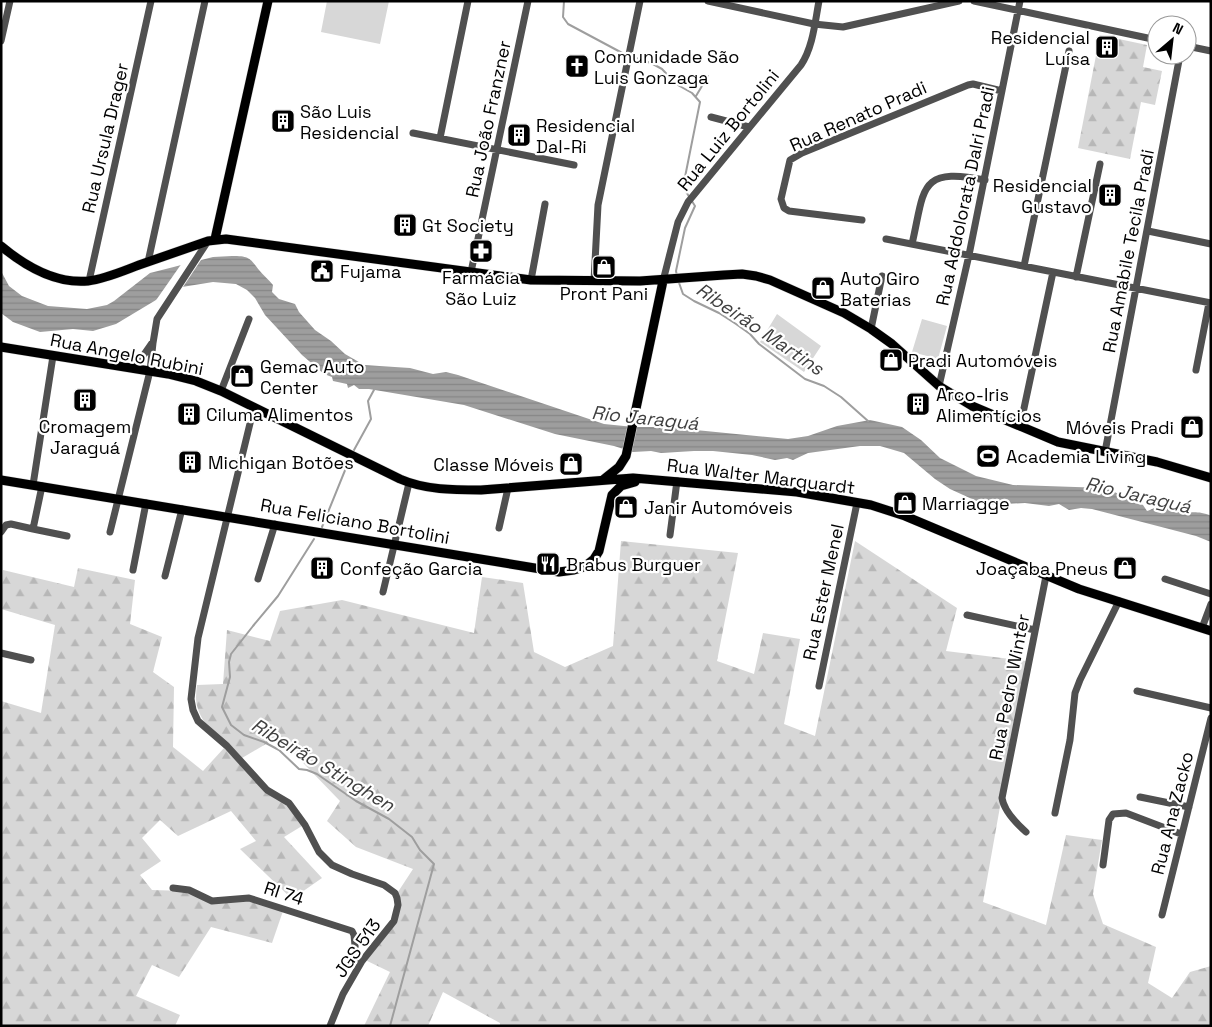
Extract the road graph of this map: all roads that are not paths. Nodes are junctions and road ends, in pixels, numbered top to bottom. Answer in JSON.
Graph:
{"nodes":[{"id":1,"x":10,"y":1,"type":"edge"},
{"id":2,"x":151,"y":1,"type":"edge"},
{"id":3,"x":205,"y":1,"type":"edge"},
{"id":4,"x":268,"y":1,"type":"edge"},
{"id":5,"x":468,"y":1,"type":"edge"},
{"id":6,"x":528,"y":1,"type":"edge"},
{"id":7,"x":640,"y":1,"type":"edge"},
{"id":8,"x":708,"y":1,"type":"edge"},
{"id":9,"x":819,"y":1,"type":"edge"},
{"id":10,"x":959,"y":1,"type":"edge"},
{"id":11,"x":974,"y":1,"type":"edge"},
{"id":12,"x":1020,"y":1,"type":"edge"},
{"id":13,"x":1019,"y":11,"type":"junction"},
{"id":14,"x":814,"y":24,"type":"junction"},
{"id":15,"x":1147,"y":38,"type":"edge"},
{"id":16,"x":1,"y":41,"type":"edge"},
{"id":17,"x":1197,"y":48,"type":"edge"},
{"id":18,"x":1069,"y":51,"type":"dead end"},
{"id":19,"x":1211,"y":51,"type":"edge"},
{"id":20,"x":1178,"y":65,"type":"edge"},
{"id":21,"x":1002,"y":91,"type":"junction"},
{"id":22,"x":711,"y":117,"type":"dead end"},
{"id":23,"x":749,"y":127,"type":"junction"},
{"id":24,"x":412,"y":132,"type":"dead end"},
{"id":25,"x":440,"y":138,"type":"junction"},
{"id":26,"x":496,"y":149,"type":"junction"},
{"id":27,"x":1100,"y":164,"type":"dead end"},
{"id":28,"x":574,"y":165,"type":"dead end"},
{"id":29,"x":984,"y":180,"type":"junction"},
{"id":30,"x":545,"y":204,"type":"dead end"},
{"id":31,"x":862,"y":220,"type":"dead end"},
{"id":32,"x":1148,"y":231,"type":"junction"},
{"id":33,"x":886,"y":239,"type":"dead end"},
{"id":34,"x":212,"y":240,"type":"junction"},
{"id":35,"x":912,"y":244,"type":"junction"},
{"id":36,"x":1211,"y":244,"type":"edge"},
{"id":37,"x":1,"y":246,"type":"edge"},
{"id":38,"x":969,"y":255,"type":"junction"},
{"id":39,"x":148,"y":262,"type":"junction"},
{"id":40,"x":1024,"y":266,"type":"junction"},
{"id":41,"x":471,"y":272,"type":"junction"},
{"id":42,"x":1053,"y":272,"type":"junction"},
{"id":43,"x":882,"y":276,"type":"dead end"},
{"id":44,"x":1076,"y":277,"type":"junction"},
{"id":45,"x":531,"y":280,"type":"junction"},
{"id":46,"x":89,"y":281,"type":"junction"},
{"id":47,"x":594,"y":281,"type":"junction"},
{"id":48,"x":662,"y":281,"type":"junction"},
{"id":49,"x":1136,"y":289,"type":"junction"},
{"id":50,"x":1208,"y":303,"type":"edge"},
{"id":51,"x":249,"y":319,"type":"dead end"},
{"id":52,"x":871,"y":329,"type":"junction"},
{"id":53,"x":1197,"y":338,"type":"dead end"},
{"id":54,"x":153,"y":343,"type":"junction"},
{"id":55,"x":1,"y":347,"type":"edge"},
{"id":56,"x":53,"y":356,"type":"junction"},
{"id":57,"x":134,"y":369,"type":"junction"},
{"id":58,"x":1196,"y":370,"type":"dead end"},
{"id":59,"x":150,"y":371,"type":"junction"},
{"id":60,"x":940,"y":386,"type":"junction"},
{"id":61,"x":221,"y":391,"type":"junction"},
{"id":62,"x":254,"y":407,"type":"junction"},
{"id":63,"x":1020,"y":426,"type":"junction"},
{"id":64,"x":1105,"y":452,"type":"junction"},
{"id":65,"x":352,"y":455,"type":"joint"},
{"id":66,"x":1211,"y":478,"type":"edge"},
{"id":67,"x":648,"y":479,"type":"junction"},
{"id":68,"x":1,"y":480,"type":"edge"},
{"id":69,"x":602,"y":480,"type":"junction"},
{"id":70,"x":677,"y":482,"type":"junction"},
{"id":71,"x":409,"y":483,"type":"junction"},
{"id":72,"x":37,"y":486,"type":"junction"},
{"id":73,"x":508,"y":488,"type":"junction"},
{"id":74,"x":612,"y":495,"type":"junction"},
{"id":75,"x":117,"y":498,"type":"junction"},
{"id":76,"x":146,"y":503,"type":"junction"},
{"id":77,"x":857,"y":503,"type":"junction"},
{"id":78,"x":182,"y":509,"type":"junction"},
{"id":79,"x":227,"y":516,"type":"junction"},
{"id":80,"x":275,"y":524,"type":"junction"},
{"id":81,"x":499,"y":528,"type":"dead end"},
{"id":82,"x":33,"y":529,"type":"junction"},
{"id":83,"x":1,"y":532,"type":"edge"},
{"id":84,"x":110,"y":532,"type":"dead end"},
{"id":85,"x":670,"y":535,"type":"dead end"},
{"id":86,"x":67,"y":536,"type":"dead end"},
{"id":87,"x":395,"y":544,"type":"junction"},
{"id":88,"x":133,"y":570,"type":"dead end"},
{"id":89,"x":165,"y":576,"type":"dead end"},
{"id":90,"x":1046,"y":576,"type":"junction"},
{"id":91,"x":258,"y":579,"type":"dead end"},
{"id":92,"x":1164,"y":579,"type":"dead end"},
{"id":93,"x":383,"y":592,"type":"dead end"},
{"id":94,"x":1211,"y":594,"type":"edge"},
{"id":95,"x":1119,"y":602,"type":"junction"},
{"id":96,"x":1211,"y":604,"type":"edge"},
{"id":97,"x":967,"y":616,"type":"dead end"},
{"id":98,"x":1206,"y":629,"type":"edge"},
{"id":99,"x":1035,"y":630,"type":"junction"},
{"id":100,"x":1,"y":653,"type":"edge"},
{"id":101,"x":31,"y":660,"type":"dead end"},
{"id":102,"x":819,"y":686,"type":"dead end"},
{"id":103,"x":1137,"y":691,"type":"dead end"},
{"id":104,"x":1211,"y":708,"type":"edge"},
{"id":105,"x":1211,"y":718,"type":"edge"},
{"id":106,"x":1140,"y":797,"type":"dead end"},
{"id":107,"x":1189,"y":807,"type":"junction"},
{"id":108,"x":1055,"y":813,"type":"dead end"},
{"id":109,"x":1026,"y":832,"type":"dead end"},
{"id":110,"x":1181,"y":834,"type":"junction"},
{"id":111,"x":1103,"y":864,"type":"dead end"},
{"id":112,"x":173,"y":888,"type":"dead end"},
{"id":113,"x":1162,"y":915,"type":"dead end"},
{"id":114,"x":362,"y":961,"type":"junction"},
{"id":115,"x":330,"y":1026,"type":"edge"}],
"edges":[{"from":1,"to":16,"type":"street"},
{"from":2,"to":46,"type":"street","name":"Rua Ursula Drager"},
{"from":3,"to":39,"type":"street"},
{"from":4,"to":34,"type":"main road"},
{"from":5,"to":25,"type":"street"},
{"from":6,"to":26,"type":"street","name":"Rua João Franzner"},
{"from":7,"to":47,"type":"street"},
{"from":8,"to":14,"type":"street"},
{"from":9,"to":14,"type":"street","name":"Rua Luiz Bortolini"},
{"from":10,"to":14,"type":"street"},
{"from":11,"to":13,"type":"street"},
{"from":12,"to":13,"type":"street","name":"Rua Addolorata Dalri Pradi"},
{"from":13,"to":15,"type":"street"},
{"from":13,"to":21,"type":"street","name":"Rua Addolorata Dalri Pradi"},
{"from":14,"to":23,"type":"street","name":"Rua Luiz Bortolini"},
{"from":17,"to":19,"type":"street"},
{"from":18,"to":40,"type":"street"},
{"from":20,"to":32,"type":"street","name":"Rua Amabile Tecila Pradi"},
{"from":21,"to":29,"type":"street","name":"Rua Addolorata Dalri Pradi"},
{"from":21,"to":31,"type":"street","name":"Rua Renato Pradi"},
{"from":22,"to":23,"type":"street"},
{"from":23,"to":48,"type":"street","name":"Rua Luiz Bortolini"},
{"from":24,"to":25,"type":"street"},
{"from":25,"to":26,"type":"street"},
{"from":26,"to":28,"type":"street"},
{"from":26,"to":41,"type":"street","name":"Rua João Franzner"},
{"from":27,"to":44,"type":"street"},
{"from":29,"to":35,"type":"street"},
{"from":29,"to":38,"type":"street","name":"Rua Addolorata Dalri Pradi"},
{"from":30,"to":45,"type":"street"},
{"from":32,"to":36,"type":"street"},
{"from":32,"to":49,"type":"street","name":"Rua Amabile Tecila Pradi"},
{"from":33,"to":35,"type":"street"},
{"from":34,"to":39,"type":"main road"},
{"from":34,"to":41,"type":"main road"},
{"from":34,"to":54,"type":"street"},
{"from":35,"to":38,"type":"street"},
{"from":37,"to":46,"type":"main road"},
{"from":38,"to":40,"type":"street"},
{"from":38,"to":60,"type":"street","name":"Rua Addolorata Dalri Pradi"},
{"from":39,"to":46,"type":"main road"},
{"from":40,"to":42,"type":"street"},
{"from":41,"to":45,"type":"main road"},
{"from":42,"to":44,"type":"street"},
{"from":42,"to":63,"type":"street"},
{"from":43,"to":52,"type":"street"},
{"from":44,"to":49,"type":"street"},
{"from":45,"to":47,"type":"main road"},
{"from":47,"to":48,"type":"main road"},
{"from":48,"to":52,"type":"main road"},
{"from":48,"to":69,"type":"main road"},
{"from":49,"to":50,"type":"street"},
{"from":49,"to":64,"type":"street","name":"Rua Amabile Tecila Pradi"},
{"from":50,"to":53,"type":"street"},
{"from":50,"to":58,"type":"street"},
{"from":51,"to":61,"type":"street"},
{"from":52,"to":60,"type":"main road"},
{"from":54,"to":57,"type":"street"},
{"from":54,"to":59,"type":"street"},
{"from":55,"to":56,"type":"main road","name":"Rua Angelo Rubini"},
{"from":56,"to":57,"type":"main road","name":"Rua Angelo Rubini"},
{"from":56,"to":72,"type":"street"},
{"from":57,"to":59,"type":"main road","name":"Rua Angelo Rubini"},
{"from":59,"to":61,"type":"main road","name":"Rua Angelo Rubini"},
{"from":59,"to":75,"type":"street"},
{"from":60,"to":63,"type":"main road"},
{"from":61,"to":62,"type":"main road","name":"Rua Angelo Rubini"},
{"from":62,"to":65,"type":"main road","name":"Rua Angelo Rubini"},
{"from":62,"to":79,"type":"street"},
{"from":63,"to":64,"type":"main road"},
{"from":64,"to":66,"type":"main road"},
{"from":65,"to":71,"type":"main road","name":"Rua Walter Marquardt"},
{"from":67,"to":69,"type":"main road","name":"Rua Walter Marquardt"},
{"from":67,"to":70,"type":"main road","name":"Rua Walter Marquardt"},
{"from":67,"to":74,"type":"main road"},
{"from":68,"to":72,"type":"main road","name":"Rua Feliciano Bortolini"},
{"from":69,"to":73,"type":"main road","name":"Rua Walter Marquardt"},
{"from":69,"to":74,"type":"main road"},
{"from":70,"to":77,"type":"main road","name":"Rua Walter Marquardt"},
{"from":70,"to":85,"type":"street"},
{"from":71,"to":73,"type":"main road","name":"Rua Walter Marquardt"},
{"from":71,"to":87,"type":"street"},
{"from":72,"to":75,"type":"main road","name":"Rua Feliciano Bortolini"},
{"from":72,"to":82,"type":"street"},
{"from":73,"to":81,"type":"street"},
{"from":74,"to":87,"type":"main road","name":"Rua Feliciano Bortolini"},
{"from":75,"to":76,"type":"main road","name":"Rua Feliciano Bortolini"},
{"from":75,"to":84,"type":"street"},
{"from":76,"to":78,"type":"main road","name":"Rua Feliciano Bortolini"},
{"from":76,"to":88,"type":"street"},
{"from":77,"to":90,"type":"main road","name":"Rua Walter Marquardt"},
{"from":77,"to":102,"type":"street","name":"Rua Ester Menel"},
{"from":78,"to":79,"type":"main road","name":"Rua Feliciano Bortolini"},
{"from":78,"to":89,"type":"street"},
{"from":79,"to":80,"type":"main road","name":"Rua Feliciano Bortolini"},
{"from":79,"to":114,"type":"street","name":"JGS 513"},
{"from":80,"to":87,"type":"main road","name":"Rua Feliciano Bortolini"},
{"from":80,"to":91,"type":"street"},
{"from":82,"to":83,"type":"street"},
{"from":82,"to":86,"type":"street"},
{"from":87,"to":93,"type":"street"},
{"from":90,"to":95,"type":"main road","name":"Rua Walter Marquardt"},
{"from":90,"to":99,"type":"street","name":"Rua Pedro Winter"},
{"from":92,"to":94,"type":"street"},
{"from":95,"to":98,"type":"main road","name":"Rua Walter Marquardt"},
{"from":95,"to":108,"type":"street"},
{"from":96,"to":98,"type":"street"},
{"from":97,"to":99,"type":"street"},
{"from":99,"to":109,"type":"street","name":"Rua Pedro Winter"},
{"from":100,"to":101,"type":"street"},
{"from":103,"to":104,"type":"street"},
{"from":105,"to":107,"type":"street","name":"Rua Ana Zacko"},
{"from":106,"to":107,"type":"street"},
{"from":107,"to":110,"type":"street","name":"Rua Ana Zacko"},
{"from":110,"to":111,"type":"street"},
{"from":110,"to":113,"type":"street","name":"Rua Ana Zacko"},
{"from":112,"to":114,"type":"street","name":"RI 74"},
{"from":114,"to":115,"type":"street","name":"JGS 513"}]}
